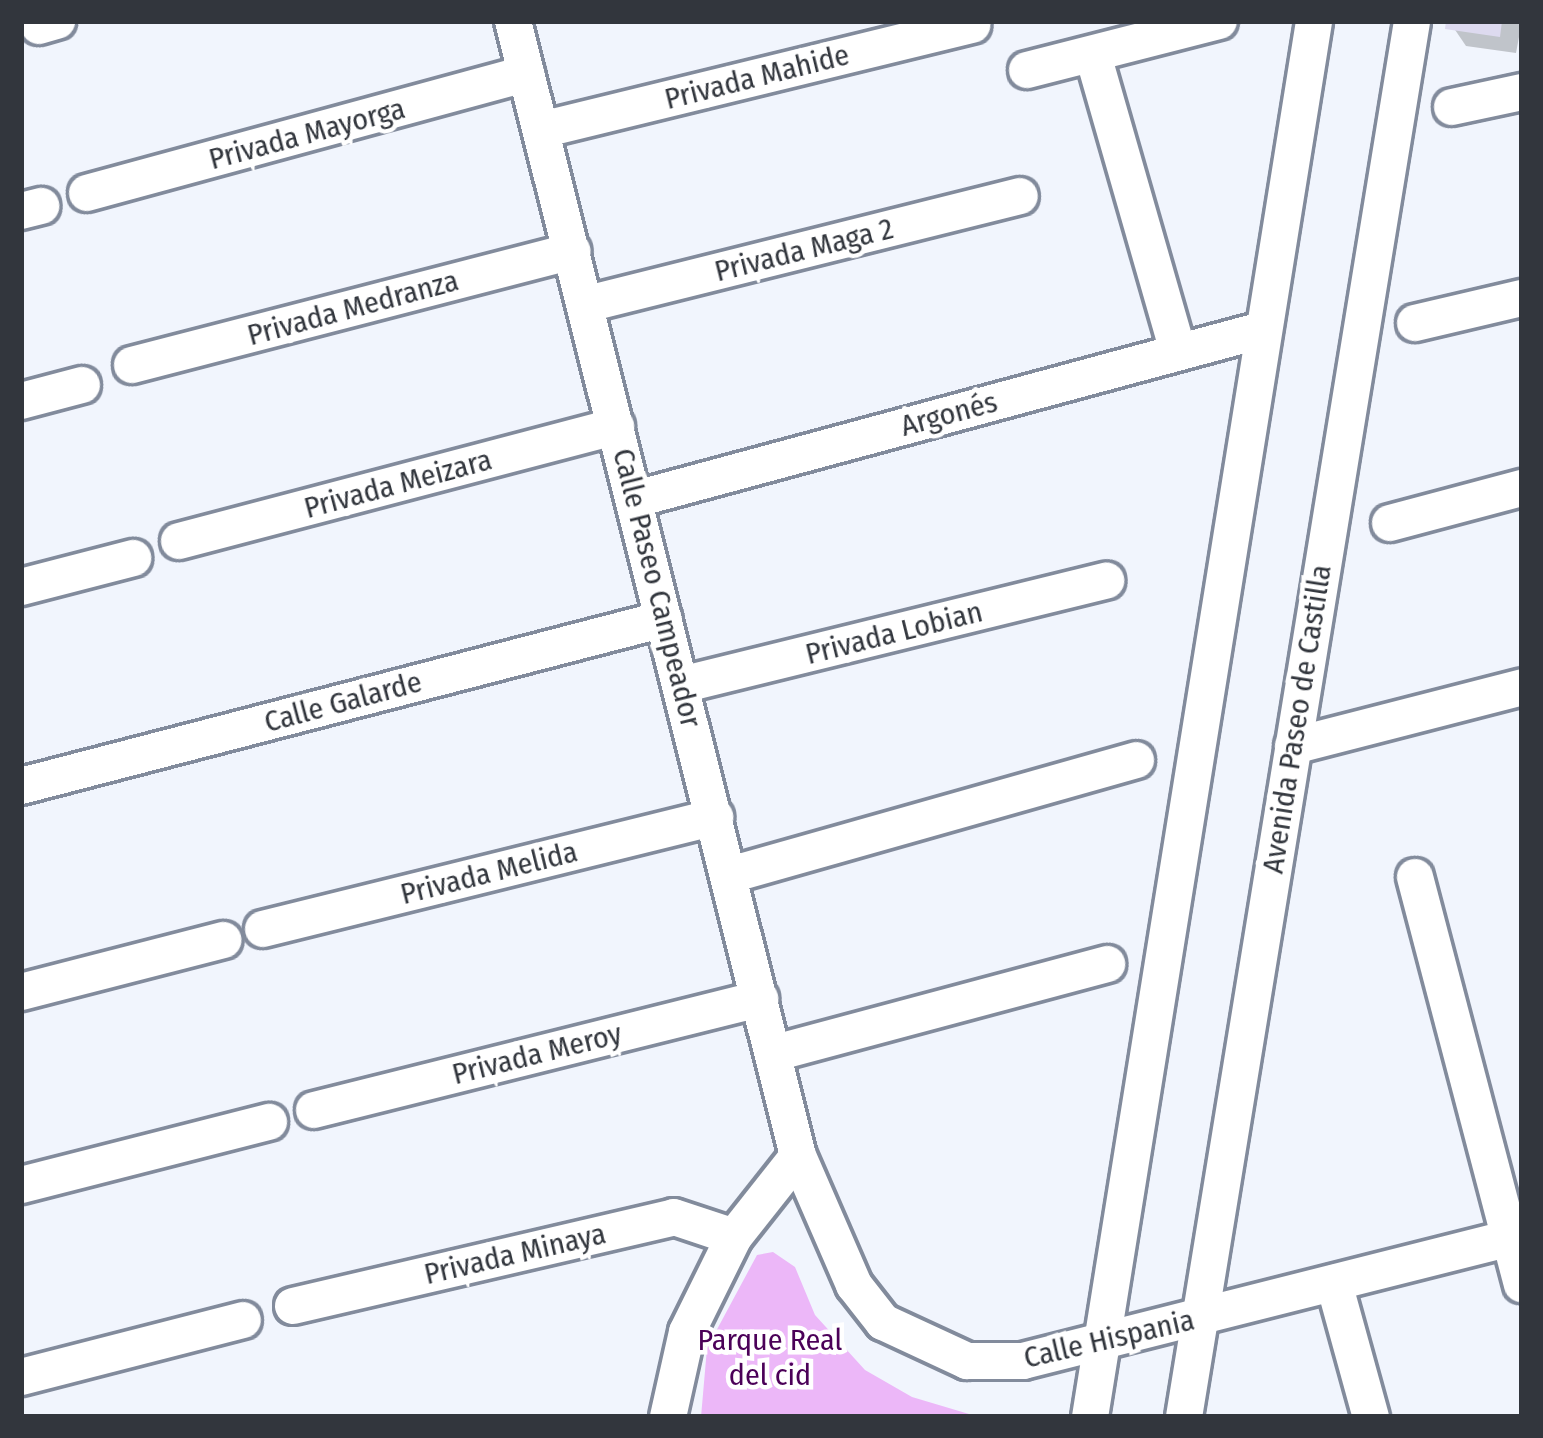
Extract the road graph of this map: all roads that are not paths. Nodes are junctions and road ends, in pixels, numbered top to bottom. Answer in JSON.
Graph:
{"nodes":[{"id":1,"x":513,"y":21,"type":"edge"},
{"id":2,"x":1219,"y":21,"type":"edge"},
{"id":3,"x":1314,"y":21,"type":"edge"},
{"id":4,"x":1412,"y":21,"type":"edge"},
{"id":5,"x":972,"y":25,"type":"dead end"},
{"id":6,"x":1094,"y":55,"type":"junction"},
{"id":7,"x":1027,"y":70,"type":"dead end"},
{"id":8,"x":526,"y":74,"type":"junction"},
{"id":9,"x":1522,"y":92,"type":"edge"},
{"id":10,"x":1452,"y":107,"type":"dead end"},
{"id":11,"x":542,"y":130,"type":"junction"},
{"id":12,"x":87,"y":193,"type":"dead end"},
{"id":13,"x":1020,"y":196,"type":"dead end"},
{"id":14,"x":573,"y":251,"type":"junction"},
{"id":15,"x":1522,"y":298,"type":"edge"},
{"id":16,"x":587,"y":304,"type":"junction"},
{"id":17,"x":1415,"y":323,"type":"dead end"},
{"id":18,"x":1262,"y":330,"type":"junction"},
{"id":19,"x":1178,"y":352,"type":"junction"},
{"id":20,"x":132,"y":365,"type":"dead end"},
{"id":21,"x":82,"y":385,"type":"dead end"},
{"id":22,"x":21,"y":401,"type":"edge"},
{"id":23,"x":616,"y":426,"type":"junction"},
{"id":24,"x":1522,"y":488,"type":"edge"},
{"id":25,"x":636,"y":499,"type":"junction"},
{"id":26,"x":1390,"y":523,"type":"dead end"},
{"id":27,"x":179,"y":541,"type":"dead end"},
{"id":28,"x":134,"y":558,"type":"dead end"},
{"id":29,"x":1106,"y":581,"type":"dead end"},
{"id":30,"x":21,"y":587,"type":"edge"},
{"id":31,"x":664,"y":619,"type":"junction"},
{"id":32,"x":681,"y":685,"type":"junction"},
{"id":33,"x":1522,"y":687,"type":"edge"},
{"id":34,"x":1293,"y":746,"type":"junction"},
{"id":35,"x":1136,"y":760,"type":"dead end"},
{"id":36,"x":21,"y":786,"type":"edge"},
{"id":37,"x":715,"y":817,"type":"junction"},
{"id":38,"x":730,"y":875,"type":"junction"},
{"id":39,"x":1414,"y":877,"type":"dead end"},
{"id":40,"x":263,"y":929,"type":"dead end"},
{"id":41,"x":223,"y":940,"type":"dead end"},
{"id":42,"x":1107,"y":964,"type":"dead end"},
{"id":43,"x":21,"y":992,"type":"edge"},
{"id":44,"x":760,"y":999,"type":"junction"},
{"id":45,"x":775,"y":1053,"type":"junction"},
{"id":46,"x":314,"y":1110,"type":"dead end"},
{"id":47,"x":269,"y":1122,"type":"dead end"},
{"id":48,"x":798,"y":1156,"type":"junction"},
{"id":49,"x":21,"y":1185,"type":"edge"},
{"id":50,"x":1516,"y":1237,"type":"edge"},
{"id":51,"x":734,"y":1238,"type":"junction"},
{"id":52,"x":1334,"y":1283,"type":"junction"},
{"id":53,"x":1522,"y":1284,"type":"edge"},
{"id":54,"x":293,"y":1306,"type":"dead end"},
{"id":55,"x":1199,"y":1319,"type":"junction"},
{"id":56,"x":243,"y":1320,"type":"dead end"},
{"id":57,"x":1101,"y":1343,"type":"junction"},
{"id":58,"x":21,"y":1377,"type":"edge"},
{"id":59,"x":668,"y":1416,"type":"edge"},
{"id":60,"x":657,"y":1417,"type":"edge"},
{"id":61,"x":1090,"y":1417,"type":"edge"},
{"id":62,"x":1184,"y":1417,"type":"edge"},
{"id":63,"x":1371,"y":1417,"type":"edge"}],
"edges":[{"from":1,"to":8,"type":"street","name":"Calle Paseo Campeador"},
{"from":2,"to":6,"type":"street"},
{"from":3,"to":18,"type":"street"},
{"from":4,"to":34,"type":"street","name":"Avenida Paseo de Castilla"},
{"from":5,"to":11,"type":"street","name":"Privada Mahide"},
{"from":6,"to":7,"type":"street"},
{"from":6,"to":19,"type":"street"},
{"from":8,"to":11,"type":"street","name":"Calle Paseo Campeador"},
{"from":8,"to":12,"type":"street","name":"Privada Mayorga"},
{"from":9,"to":10,"type":"street"},
{"from":11,"to":14,"type":"street","name":"Calle Paseo Campeador"},
{"from":13,"to":16,"type":"street","name":"Privada Maga 2"},
{"from":14,"to":16,"type":"street","name":"Calle Paseo Campeador"},
{"from":14,"to":20,"type":"street","name":"Privada Medranza"},
{"from":15,"to":17,"type":"street"},
{"from":16,"to":23,"type":"street","name":"Calle Paseo Campeador"},
{"from":18,"to":19,"type":"street","name":"Argonés"},
{"from":18,"to":57,"type":"street"},
{"from":19,"to":25,"type":"street","name":"Argonés"},
{"from":21,"to":22,"type":"street"},
{"from":23,"to":25,"type":"street","name":"Calle Paseo Campeador"},
{"from":23,"to":27,"type":"street","name":"Privada Meizara"},
{"from":24,"to":26,"type":"street"},
{"from":25,"to":31,"type":"street","name":"Calle Paseo Campeador"},
{"from":28,"to":30,"type":"street"},
{"from":29,"to":32,"type":"street","name":"Privada Lobian"},
{"from":31,"to":32,"type":"street","name":"Calle Paseo Campeador"},
{"from":31,"to":36,"type":"street","name":"Calle Galarde"},
{"from":32,"to":37,"type":"street","name":"Calle Paseo Campeador"},
{"from":33,"to":34,"type":"street"},
{"from":34,"to":55,"type":"street","name":"Avenida Paseo de Castilla"},
{"from":35,"to":38,"type":"street"},
{"from":37,"to":38,"type":"street","name":"Calle Paseo Campeador"},
{"from":37,"to":40,"type":"street","name":"Privada Melida"},
{"from":38,"to":44,"type":"street","name":"Calle Paseo Campeador"},
{"from":39,"to":50,"type":"street"},
{"from":41,"to":43,"type":"street"},
{"from":42,"to":45,"type":"street"},
{"from":44,"to":45,"type":"street","name":"Calle Paseo Campeador"},
{"from":44,"to":46,"type":"street","name":"Privada Meroy"},
{"from":45,"to":48,"type":"street","name":"Calle Paseo Campeador"},
{"from":47,"to":49,"type":"street"},
{"from":48,"to":51,"type":"street"},
{"from":48,"to":57,"type":"street","name":"Calle Hispania"},
{"from":50,"to":52,"type":"street","name":"Calle Hispania"},
{"from":50,"to":53,"type":"street"},
{"from":51,"to":54,"type":"street","name":"Privada Minaya"},
{"from":51,"to":59,"type":"street"},
{"from":52,"to":55,"type":"street","name":"Calle Hispania"},
{"from":52,"to":63,"type":"street"},
{"from":55,"to":57,"type":"street","name":"Calle Hispania"},
{"from":55,"to":62,"type":"street","name":"Avenida Paseo de Castilla"},
{"from":56,"to":58,"type":"street"},
{"from":57,"to":61,"type":"street"},
{"from":59,"to":60,"type":"street"}]}
